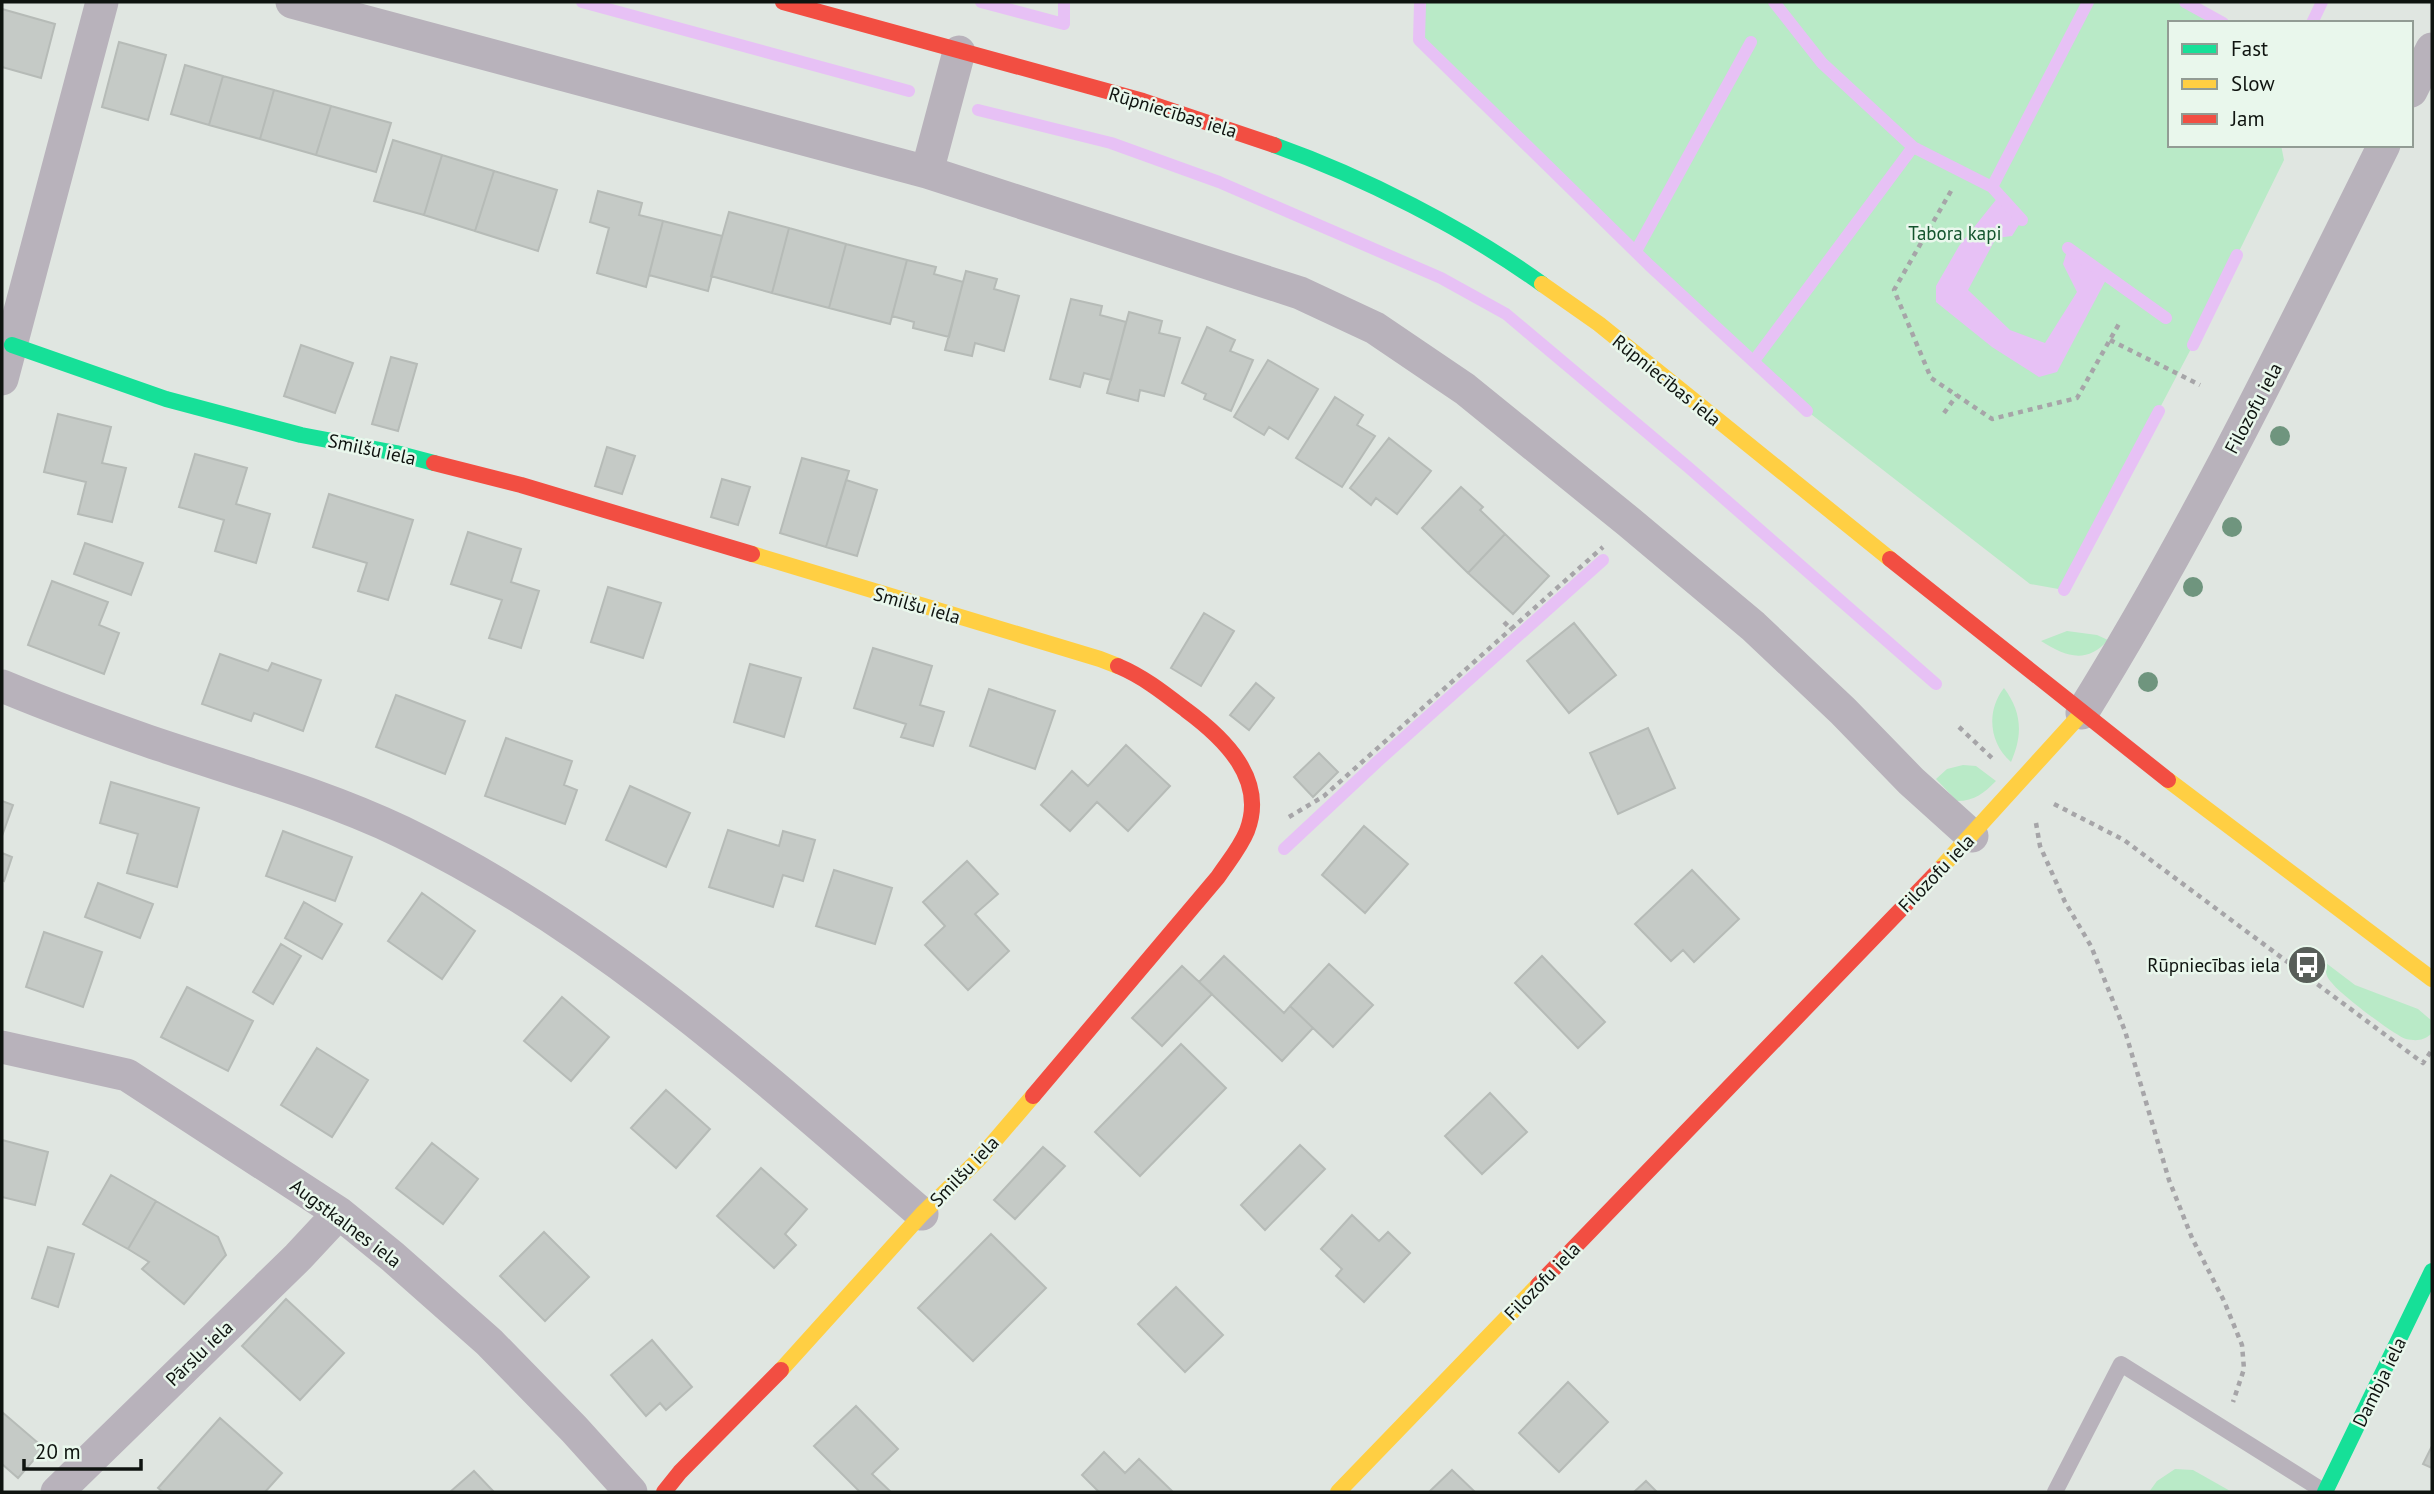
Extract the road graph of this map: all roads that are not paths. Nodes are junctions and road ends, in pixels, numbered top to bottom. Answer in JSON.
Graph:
{"nodes":[{"id":1,"x":102,"y":2,"type":"edge"},
{"id":2,"x":292,"y":2,"type":"edge"},
{"id":3,"x":783,"y":2,"type":"edge"},
{"id":4,"x":2432,"y":49,"type":"edge"},
{"id":5,"x":959,"y":52,"type":"junction"},
{"id":6,"x":2413,"y":87,"type":"edge"},
{"id":7,"x":2383,"y":147,"type":"edge"},
{"id":8,"x":927,"y":172,"type":"junction"},
{"id":9,"x":12,"y":345,"type":"junction"},
{"id":10,"x":2,"y":379,"type":"edge"},
{"id":11,"x":2,"y":686,"type":"edge"},
{"id":12,"x":2082,"y":713,"type":"junction"},
{"id":13,"x":1972,"y":836,"type":"junction"},
{"id":14,"x":2432,"y":979,"type":"edge"},
{"id":15,"x":2,"y":1047,"type":"edge"},
{"id":16,"x":339,"y":1213,"type":"junction"},
{"id":17,"x":922,"y":1214,"type":"junction"},
{"id":18,"x":2432,"y":1271,"type":"edge"},
{"id":19,"x":57,"y":1492,"type":"edge"},
{"id":20,"x":631,"y":1492,"type":"edge"},
{"id":21,"x":664,"y":1492,"type":"edge"},
{"id":22,"x":1338,"y":1492,"type":"edge"},
{"id":23,"x":2055,"y":1492,"type":"edge"},
{"id":24,"x":2325,"y":1492,"type":"edge"}],
"edges":[{"from":1,"to":9,"type":"street"},
{"from":2,"to":8,"type":"street"},
{"from":3,"to":5,"type":"street","name":"Rūpniecības iela"},
{"from":4,"to":6,"type":"street"},
{"from":5,"to":8,"type":"street"},
{"from":5,"to":12,"type":"street","name":"Rūpniecības iela"},
{"from":7,"to":12,"type":"street","name":"Filozofu iela"},
{"from":8,"to":13,"type":"street"},
{"from":9,"to":10,"type":"street"},
{"from":9,"to":17,"type":"street","name":"Smilšu iela"},
{"from":11,"to":17,"type":"street","name":"Smilšu iela"},
{"from":12,"to":13,"type":"street","name":"Filozofu iela"},
{"from":12,"to":14,"type":"street","name":"Rūpniecības iela"},
{"from":13,"to":22,"type":"street","name":"Filozofu iela"},
{"from":15,"to":16,"type":"street","name":"Augstkalnes iela"},
{"from":16,"to":19,"type":"street","name":"Pārslu iela"},
{"from":16,"to":20,"type":"street","name":"Augstkalnes iela"},
{"from":17,"to":21,"type":"street","name":"Smilšu iela"},
{"from":18,"to":24,"type":"street","name":"Dambja iela"},
{"from":23,"to":24,"type":"lane"}]}
